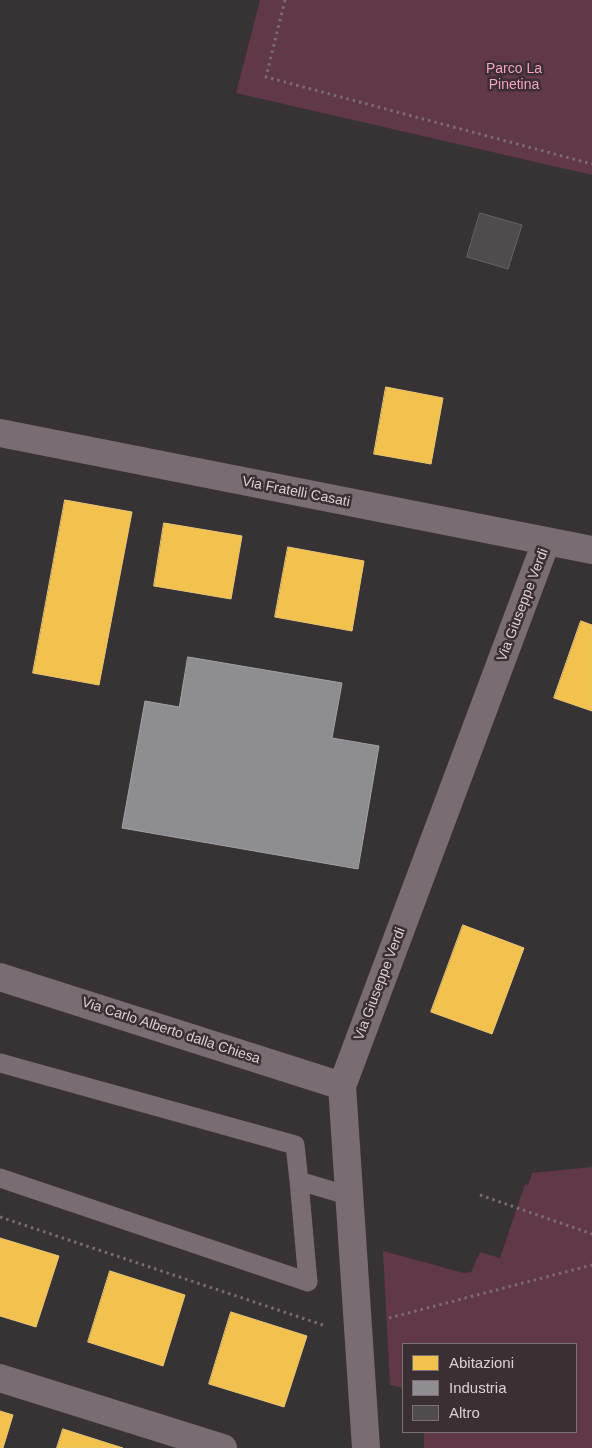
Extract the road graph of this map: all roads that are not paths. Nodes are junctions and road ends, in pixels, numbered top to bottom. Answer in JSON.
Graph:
{"nodes":[{"id":1,"x":0,"y":433,"type":"edge"},
{"id":2,"x":546,"y":542,"type":"junction"},
{"id":3,"x":592,"y":550,"type":"edge"},
{"id":4,"x":0,"y":976,"type":"edge"},
{"id":5,"x":0,"y":1063,"type":"edge"},
{"id":6,"x":342,"y":1086,"type":"junction"},
{"id":7,"x":0,"y":1178,"type":"edge"},
{"id":8,"x":299,"y":1181,"type":"junction"},
{"id":9,"x":350,"y":1196,"type":"junction"},
{"id":10,"x":0,"y":1378,"type":"edge"},
{"id":11,"x":223,"y":1448,"type":"edge"},
{"id":12,"x":366,"y":1448,"type":"edge"}],
"edges":[{"from":1,"to":2,"type":"street","name":"Via Fratelli Casati"},
{"from":2,"to":3,"type":"street","name":"Via Fratelli Casati"},
{"from":2,"to":6,"type":"street","name":"Via Giuseppe Verdi"},
{"from":4,"to":6,"type":"street","name":"Via Carlo Alberto dalla Chiesa"},
{"from":5,"to":8,"type":"lane"},
{"from":6,"to":9,"type":"street","name":"Via Giuseppe Verdi"},
{"from":7,"to":8,"type":"lane"},
{"from":8,"to":9,"type":"lane"},
{"from":9,"to":12,"type":"street","name":"Via Giuseppe Verdi"},
{"from":10,"to":11,"type":"street"}]}
